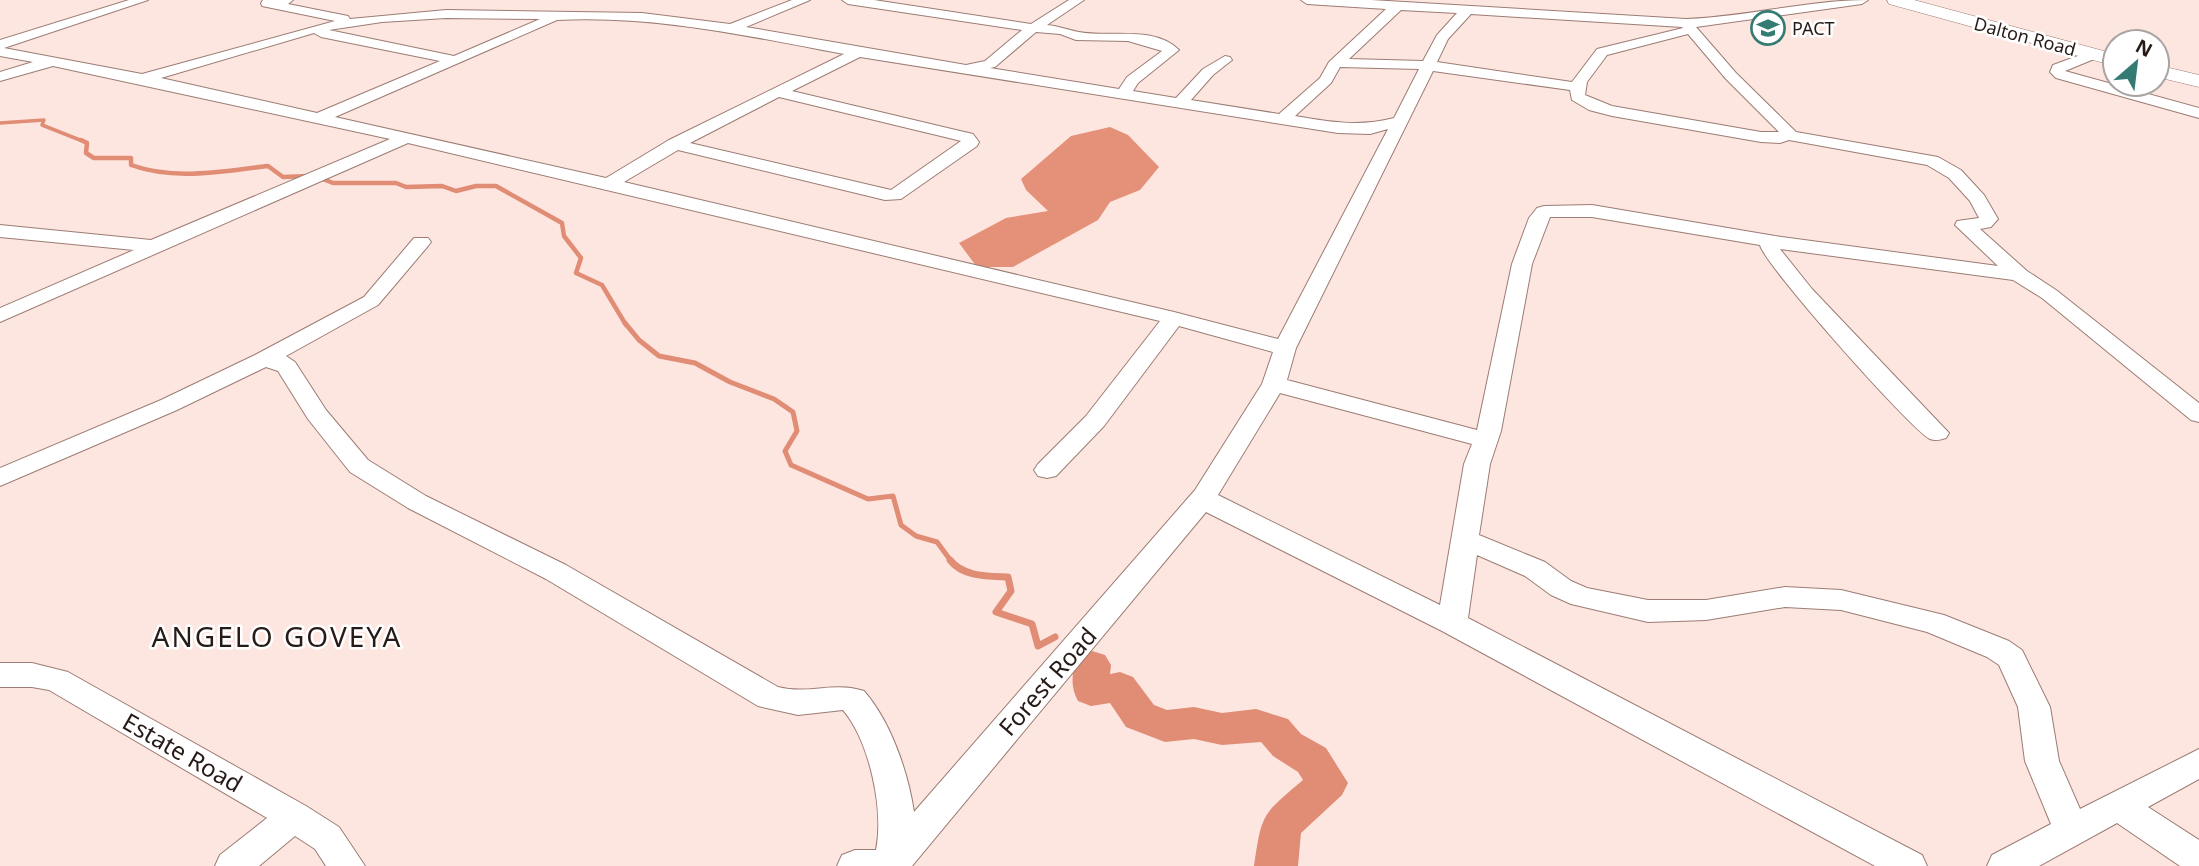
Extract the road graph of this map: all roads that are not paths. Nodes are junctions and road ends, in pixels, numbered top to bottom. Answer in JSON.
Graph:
{"nodes":[{"id":1,"x":142,"y":0,"type":"edge"},
{"id":2,"x":287,"y":0,"type":"edge"},
{"id":3,"x":804,"y":0,"type":"edge"},
{"id":4,"x":848,"y":0,"type":"edge"},
{"id":5,"x":1078,"y":0,"type":"edge"},
{"id":6,"x":1307,"y":0,"type":"edge"},
{"id":7,"x":1862,"y":0,"type":"edge"},
{"id":8,"x":1895,"y":0,"type":"edge"},
{"id":9,"x":261,"y":1,"type":"edge"},
{"id":10,"x":1396,"y":7,"type":"junction"},
{"id":11,"x":1466,"y":11,"type":"junction"},
{"id":12,"x":560,"y":15,"type":"junction"},
{"id":13,"x":353,"y":22,"type":"junction"},
{"id":14,"x":1689,"y":26,"type":"junction"},
{"id":15,"x":731,"y":28,"type":"junction"},
{"id":16,"x":1033,"y":28,"type":"junction"},
{"id":17,"x":308,"y":30,"type":"junction"},
{"id":18,"x":0,"y":45,"type":"edge"},
{"id":19,"x":0,"y":52,"type":"edge"},
{"id":20,"x":858,"y":52,"type":"junction"},
{"id":21,"x":2094,"y":54,"type":"junction"},
{"id":22,"x":2101,"y":56,"type":"edge"},
{"id":23,"x":454,"y":60,"type":"junction"},
{"id":24,"x":1225,"y":60,"type":"dead end"},
{"id":25,"x":53,"y":61,"type":"junction"},
{"id":26,"x":1336,"y":63,"type":"junction"},
{"id":27,"x":1428,"y":66,"type":"junction"},
{"id":28,"x":966,"y":68,"type":"junction"},
{"id":29,"x":2171,"y":75,"type":"edge"},
{"id":30,"x":0,"y":77,"type":"edge"},
{"id":31,"x":146,"y":78,"type":"junction"},
{"id":32,"x":2199,"y":82,"type":"edge"},
{"id":33,"x":1578,"y":87,"type":"junction"},
{"id":34,"x":780,"y":93,"type":"junction"},
{"id":35,"x":1124,"y":93,"type":"junction"},
{"id":36,"x":1182,"y":101,"type":"junction"},
{"id":37,"x":2199,"y":113,"type":"edge"},
{"id":38,"x":1284,"y":118,"type":"junction"},
{"id":39,"x":316,"y":119,"type":"junction"},
{"id":40,"x":1399,"y":121,"type":"junction"},
{"id":41,"x":1787,"y":135,"type":"junction"},
{"id":42,"x":404,"y":139,"type":"junction"},
{"id":43,"x":675,"y":144,"type":"junction"},
{"id":44,"x":609,"y":184,"type":"junction"},
{"id":45,"x":0,"y":231,"type":"edge"},
{"id":46,"x":1769,"y":241,"type":"junction"},
{"id":47,"x":421,"y":242,"type":"dead end"},
{"id":48,"x":153,"y":246,"type":"junction"},
{"id":49,"x":2019,"y":275,"type":"junction"},
{"id":50,"x":0,"y":316,"type":"edge"},
{"id":51,"x":1174,"y":318,"type":"junction"},
{"id":52,"x":1285,"y":348,"type":"junction"},
{"id":53,"x":263,"y":360,"type":"junction"},
{"id":54,"x":1274,"y":384,"type":"junction"},
{"id":55,"x":2199,"y":415,"type":"edge"},
{"id":56,"x":1937,"y":433,"type":"dead end"},
{"id":57,"x":1485,"y":440,"type":"junction"},
{"id":58,"x":1046,"y":470,"type":"dead end"},
{"id":59,"x":0,"y":478,"type":"edge"},
{"id":60,"x":1205,"y":496,"type":"junction"},
{"id":61,"x":1467,"y":540,"type":"junction"},
{"id":62,"x":1452,"y":623,"type":"junction"},
{"id":63,"x":0,"y":675,"type":"edge"},
{"id":64,"x":2199,"y":763,"type":"edge"},
{"id":65,"x":2121,"y":807,"type":"junction"},
{"id":66,"x":294,"y":816,"type":"junction"},
{"id":67,"x":2071,"y":829,"type":"junction"},
{"id":68,"x":2199,"y":859,"type":"edge"},
{"id":69,"x":233,"y":866,"type":"edge"},
{"id":70,"x":347,"y":866,"type":"edge"},
{"id":71,"x":855,"y":866,"type":"edge"},
{"id":72,"x":879,"y":866,"type":"edge"},
{"id":73,"x":889,"y":866,"type":"edge"},
{"id":74,"x":1909,"y":866,"type":"edge"},
{"id":75,"x":2005,"y":866,"type":"edge"}],
"edges":[{"from":1,"to":18,"type":"street"},
{"from":2,"to":9,"type":"street"},
{"from":3,"to":15,"type":"street"},
{"from":4,"to":16,"type":"street"},
{"from":5,"to":16,"type":"street"},
{"from":6,"to":10,"type":"street"},
{"from":7,"to":14,"type":"street"},
{"from":8,"to":21,"type":"main road","name":"Dalton Road"},
{"from":9,"to":13,"type":"street"},
{"from":10,"to":11,"type":"street"},
{"from":10,"to":26,"type":"street"},
{"from":11,"to":14,"type":"street"},
{"from":11,"to":27,"type":"street","name":"Forest Road"},
{"from":12,"to":13,"type":"street"},
{"from":12,"to":15,"type":"street"},
{"from":12,"to":23,"type":"street"},
{"from":13,"to":17,"type":"street"},
{"from":14,"to":33,"type":"street"},
{"from":14,"to":41,"type":"street"},
{"from":15,"to":20,"type":"street"},
{"from":16,"to":28,"type":"street"},
{"from":16,"to":35,"type":"street"},
{"from":17,"to":23,"type":"street"},
{"from":17,"to":31,"type":"street"},
{"from":19,"to":25,"type":"street"},
{"from":20,"to":28,"type":"street"},
{"from":20,"to":34,"type":"street"},
{"from":21,"to":22,"type":"main road","name":"Dalton Road"},
{"from":21,"to":37,"type":"street"},
{"from":23,"to":39,"type":"street"},
{"from":24,"to":36,"type":"street"},
{"from":25,"to":30,"type":"street"},
{"from":25,"to":31,"type":"street"},
{"from":26,"to":27,"type":"street"},
{"from":26,"to":38,"type":"street"},
{"from":27,"to":33,"type":"street"},
{"from":27,"to":40,"type":"street","name":"Forest Road"},
{"from":28,"to":35,"type":"street"},
{"from":29,"to":32,"type":"main road"},
{"from":31,"to":39,"type":"street"},
{"from":33,"to":41,"type":"street"},
{"from":34,"to":43,"type":"street"},
{"from":34,"to":43,"type":"street"},
{"from":35,"to":36,"type":"street"},
{"from":36,"to":38,"type":"street"},
{"from":38,"to":40,"type":"street"},
{"from":39,"to":42,"type":"street"},
{"from":40,"to":52,"type":"street","name":"Forest Road"},
{"from":41,"to":49,"type":"street"},
{"from":42,"to":44,"type":"street"},
{"from":42,"to":48,"type":"street"},
{"from":43,"to":44,"type":"street"},
{"from":44,"to":51,"type":"street"},
{"from":45,"to":48,"type":"street"},
{"from":46,"to":49,"type":"street"},
{"from":46,"to":56,"type":"street"},
{"from":46,"to":57,"type":"street"},
{"from":47,"to":53,"type":"street"},
{"from":48,"to":50,"type":"street"},
{"from":49,"to":55,"type":"street"},
{"from":51,"to":52,"type":"street"},
{"from":51,"to":58,"type":"street"},
{"from":52,"to":54,"type":"street","name":"Forest Road"},
{"from":53,"to":59,"type":"street"},
{"from":53,"to":73,"type":"street"},
{"from":54,"to":57,"type":"street"},
{"from":54,"to":60,"type":"street","name":"Forest Road"},
{"from":57,"to":61,"type":"street"},
{"from":60,"to":62,"type":"street"},
{"from":60,"to":73,"type":"street","name":"Forest Road"},
{"from":61,"to":62,"type":"street"},
{"from":61,"to":67,"type":"street"},
{"from":62,"to":74,"type":"street"},
{"from":63,"to":66,"type":"street","name":"Estate Road"},
{"from":64,"to":65,"type":"street"},
{"from":65,"to":67,"type":"street"},
{"from":65,"to":68,"type":"street"},
{"from":66,"to":69,"type":"street"},
{"from":66,"to":70,"type":"street","name":"Estate Road"},
{"from":67,"to":75,"type":"street"},
{"from":71,"to":72,"type":"street"}]}
